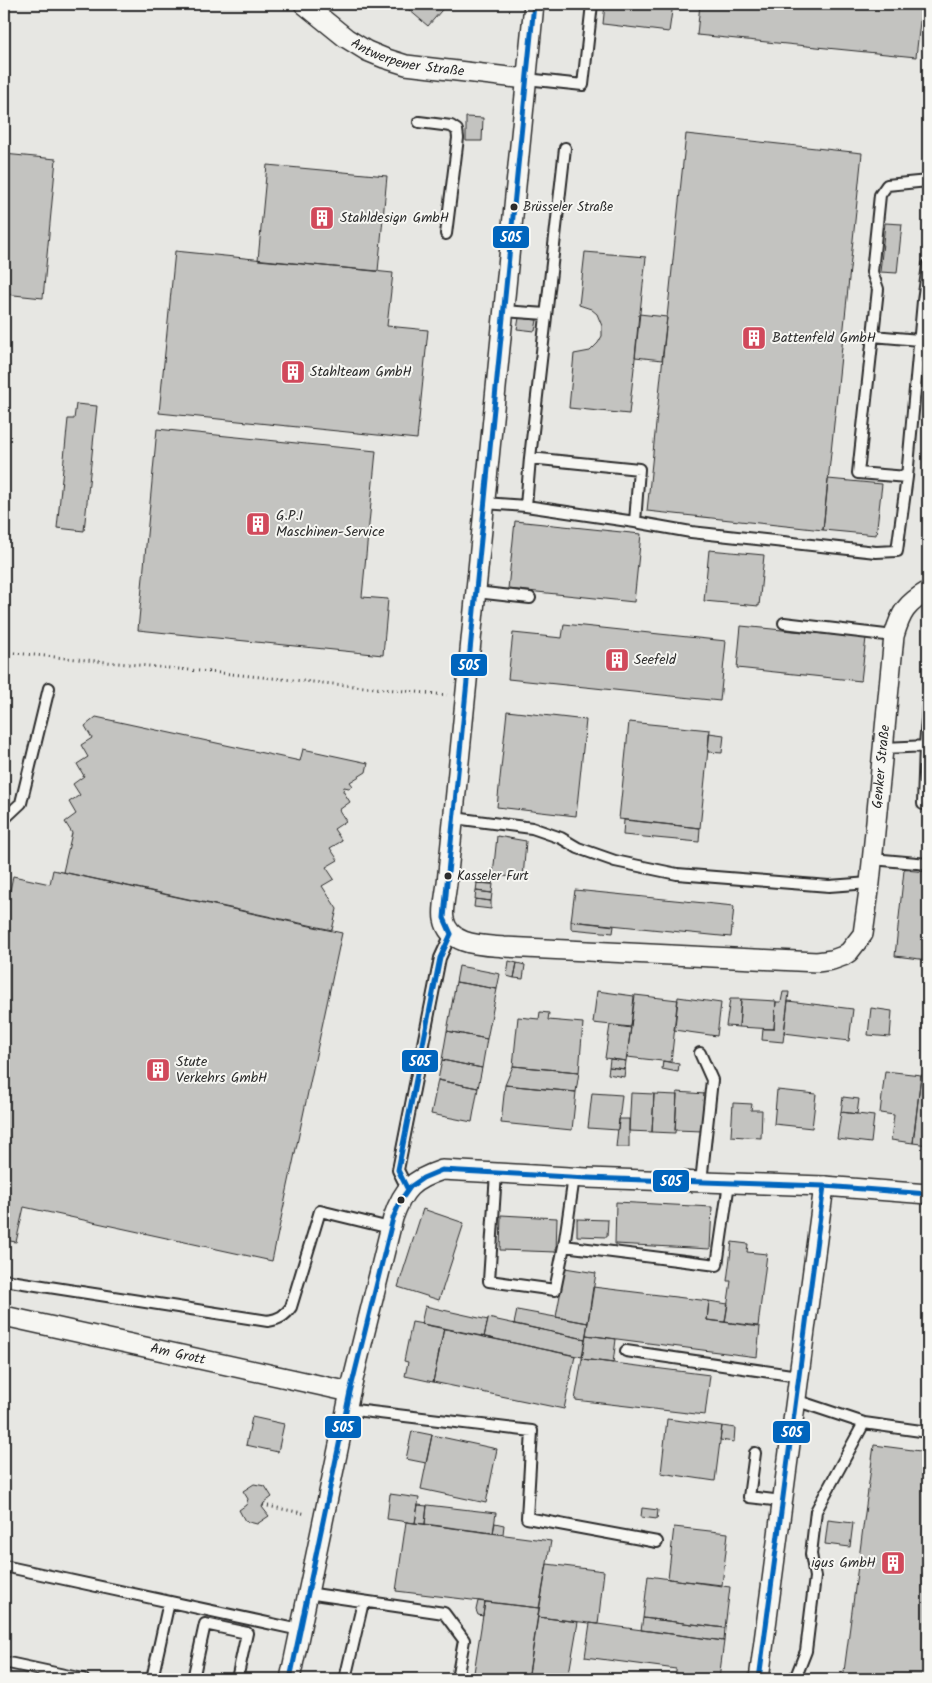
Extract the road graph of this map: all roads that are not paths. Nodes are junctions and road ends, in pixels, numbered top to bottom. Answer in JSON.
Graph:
{"nodes":[{"id":1,"x":304,"y":4,"type":"edge"},
{"id":2,"x":534,"y":4,"type":"edge"},
{"id":3,"x":592,"y":4,"type":"edge"},
{"id":4,"x":526,"y":79,"type":"junction"},
{"id":5,"x":419,"y":122,"type":"dead end"},
{"id":6,"x":565,"y":148,"type":"dead end"},
{"id":7,"x":928,"y":181,"type":"edge"},
{"id":8,"x":446,"y":234,"type":"dead end"},
{"id":9,"x":928,"y":265,"type":"edge"},
{"id":10,"x":503,"y":311,"type":"junction"},
{"id":11,"x":546,"y":314,"type":"junction"},
{"id":12,"x":873,"y":336,"type":"junction"},
{"id":13,"x":919,"y":340,"type":"junction"},
{"id":14,"x":530,"y":458,"type":"junction"},
{"id":15,"x":907,"y":477,"type":"junction"},
{"id":16,"x":484,"y":503,"type":"junction"},
{"id":17,"x":526,"y":506,"type":"junction"},
{"id":18,"x":635,"y":522,"type":"junction"},
{"id":19,"x":928,"y":591,"type":"edge"},
{"id":20,"x":476,"y":592,"type":"junction"},
{"id":21,"x":530,"y":598,"type":"dead end"},
{"id":22,"x":784,"y":624,"type":"dead end"},
{"id":23,"x":894,"y":636,"type":"junction"},
{"id":24,"x":49,"y":688,"type":"dead end"},
{"id":25,"x":928,"y":705,"type":"edge"},
{"id":26,"x":926,"y":746,"type":"edge"},
{"id":27,"x":884,"y":748,"type":"junction"},
{"id":28,"x":928,"y":804,"type":"edge"},
{"id":29,"x":454,"y":818,"type":"junction"},
{"id":30,"x":4,"y":819,"type":"edge"},
{"id":31,"x":872,"y":859,"type":"junction"},
{"id":32,"x":928,"y":864,"type":"edge"},
{"id":33,"x":870,"y":883,"type":"junction"},
{"id":34,"x":451,"y":934,"type":"junction"},
{"id":35,"x":700,"y":1053,"type":"dead end"},
{"id":36,"x":496,"y":1173,"type":"junction"},
{"id":37,"x":574,"y":1177,"type":"junction"},
{"id":38,"x":701,"y":1182,"type":"junction"},
{"id":39,"x":729,"y":1183,"type":"junction"},
{"id":40,"x":824,"y":1186,"type":"junction"},
{"id":41,"x":407,"y":1188,"type":"junction"},
{"id":42,"x":928,"y":1194,"type":"edge"},
{"id":43,"x":390,"y":1228,"type":"junction"},
{"id":44,"x":564,"y":1246,"type":"junction"},
{"id":45,"x":4,"y":1280,"type":"edge"},
{"id":46,"x":4,"y":1316,"type":"edge"},
{"id":47,"x":626,"y":1351,"type":"dead end"},
{"id":48,"x":798,"y":1376,"type":"junction"},
{"id":49,"x":348,"y":1400,"type":"junction"},
{"id":50,"x":796,"y":1400,"type":"junction"},
{"id":51,"x":864,"y":1423,"type":"junction"},
{"id":52,"x":928,"y":1432,"type":"edge"},
{"id":53,"x":755,"y":1453,"type":"dead end"},
{"id":54,"x":782,"y":1501,"type":"junction"},
{"id":55,"x":657,"y":1542,"type":"dead end"},
{"id":56,"x":4,"y":1566,"type":"edge"},
{"id":57,"x":308,"y":1593,"type":"junction"},
{"id":58,"x":169,"y":1602,"type":"junction"},
{"id":59,"x":363,"y":1602,"type":"junction"},
{"id":60,"x":300,"y":1630,"type":"junction"},
{"id":61,"x":4,"y":1662,"type":"edge"},
{"id":62,"x":83,"y":1679,"type":"edge"},
{"id":63,"x":152,"y":1679,"type":"edge"},
{"id":64,"x":193,"y":1679,"type":"edge"},
{"id":65,"x":237,"y":1679,"type":"edge"},
{"id":66,"x":290,"y":1679,"type":"edge"},
{"id":67,"x":345,"y":1679,"type":"edge"},
{"id":68,"x":457,"y":1679,"type":"edge"},
{"id":69,"x":759,"y":1679,"type":"edge"},
{"id":70,"x":795,"y":1679,"type":"edge"}],
"edges":[{"from":1,"to":4,"type":"street","name":"Antwerpener Straße"},
{"from":2,"to":4,"type":"street"},
{"from":3,"to":4,"type":"lane"},
{"from":4,"to":10,"type":"street"},
{"from":5,"to":8,"type":"lane"},
{"from":6,"to":11,"type":"lane"},
{"from":7,"to":12,"type":"lane"},
{"from":9,"to":13,"type":"lane"},
{"from":10,"to":11,"type":"lane"},
{"from":10,"to":16,"type":"street"},
{"from":11,"to":14,"type":"lane"},
{"from":12,"to":13,"type":"lane"},
{"from":12,"to":15,"type":"lane"},
{"from":13,"to":15,"type":"lane"},
{"from":14,"to":17,"type":"lane"},
{"from":14,"to":18,"type":"lane"},
{"from":15,"to":18,"type":"lane"},
{"from":16,"to":17,"type":"lane"},
{"from":16,"to":20,"type":"street"},
{"from":17,"to":18,"type":"lane"},
{"from":19,"to":23,"type":"street","name":"Genker Straße"},
{"from":20,"to":21,"type":"lane"},
{"from":20,"to":29,"type":"street"},
{"from":22,"to":23,"type":"lane"},
{"from":23,"to":27,"type":"street","name":"Genker Straße"},
{"from":24,"to":30,"type":"lane"},
{"from":25,"to":26,"type":"lane"},
{"from":26,"to":27,"type":"lane"},
{"from":26,"to":28,"type":"lane"},
{"from":27,"to":31,"type":"street","name":"Genker Straße"},
{"from":29,"to":33,"type":"lane"},
{"from":29,"to":34,"type":"street"},
{"from":31,"to":32,"type":"lane"},
{"from":31,"to":33,"type":"street","name":"Genker Straße"},
{"from":33,"to":34,"type":"street","name":"Genker Straße"},
{"from":34,"to":41,"type":"lane"},
{"from":35,"to":38,"type":"lane"},
{"from":36,"to":37,"type":"street"},
{"from":36,"to":41,"type":"street"},
{"from":36,"to":44,"type":"lane"},
{"from":37,"to":38,"type":"street"},
{"from":37,"to":44,"type":"lane"},
{"from":38,"to":39,"type":"street"},
{"from":39,"to":40,"type":"street"},
{"from":39,"to":44,"type":"lane"},
{"from":40,"to":42,"type":"street"},
{"from":40,"to":48,"type":"street"},
{"from":41,"to":43,"type":"street"},
{"from":43,"to":45,"type":"lane"},
{"from":43,"to":49,"type":"street"},
{"from":46,"to":49,"type":"street","name":"Am Grott"},
{"from":47,"to":48,"type":"lane"},
{"from":48,"to":50,"type":"street"},
{"from":49,"to":55,"type":"lane"},
{"from":49,"to":57,"type":"street"},
{"from":50,"to":51,"type":"lane"},
{"from":50,"to":54,"type":"street"},
{"from":51,"to":52,"type":"lane"},
{"from":51,"to":70,"type":"lane"},
{"from":53,"to":54,"type":"lane"},
{"from":54,"to":69,"type":"street"},
{"from":56,"to":58,"type":"lane"},
{"from":57,"to":59,"type":"lane"},
{"from":57,"to":60,"type":"street"},
{"from":58,"to":60,"type":"lane"},
{"from":58,"to":63,"type":"lane"},
{"from":59,"to":67,"type":"lane"},
{"from":59,"to":68,"type":"lane"},
{"from":60,"to":66,"type":"street"},
{"from":61,"to":62,"type":"lane"},
{"from":64,"to":65,"type":"lane"}]}
